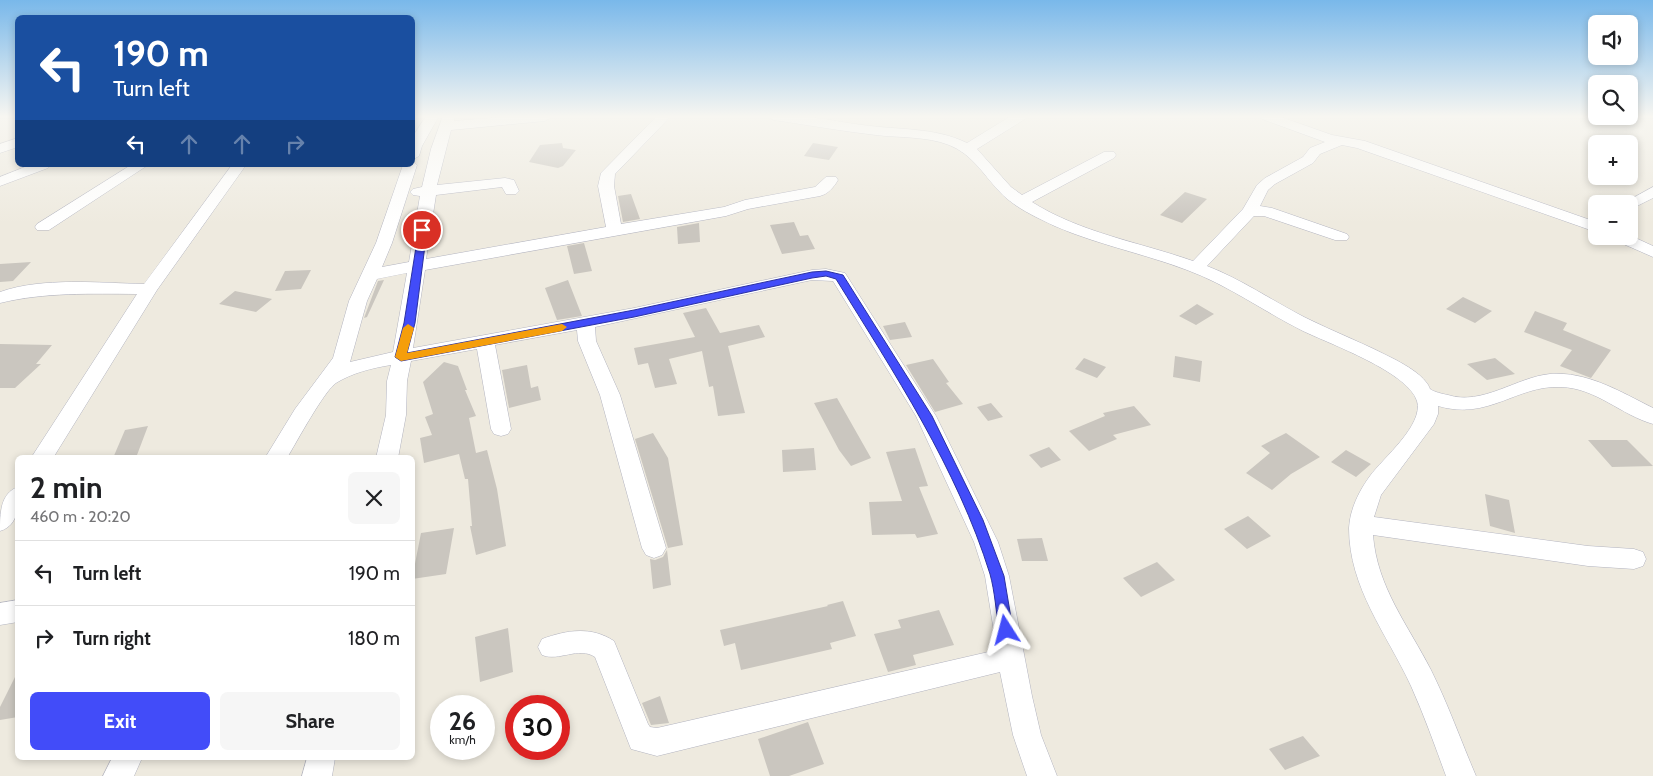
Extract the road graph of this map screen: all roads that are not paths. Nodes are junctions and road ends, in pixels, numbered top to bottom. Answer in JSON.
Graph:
{"nodes":[{"id":1,"x":437,"y":152,"type":"edge"},
{"id":2,"x":630,"y":152,"type":"edge"},
{"id":3,"x":971,"y":152,"type":"edge"},
{"id":4,"x":1313,"y":152,"type":"edge"},
{"id":5,"x":1384,"y":152,"type":"edge"},
{"id":6,"x":1109,"y":156,"type":"dead end"},
{"id":7,"x":37,"y":167,"type":"edge"},
{"id":8,"x":138,"y":167,"type":"edge"},
{"id":9,"x":238,"y":167,"type":"edge"},
{"id":10,"x":409,"y":167,"type":"edge"},
{"id":11,"x":831,"y":180,"type":"dead end"},
{"id":12,"x":0,"y":182,"type":"edge"},
{"id":13,"x":428,"y":190,"type":"junction"},
{"id":14,"x":511,"y":191,"type":"dead end"},
{"id":15,"x":1653,"y":192,"type":"edge"},
{"id":16,"x":401,"y":193,"type":"junction"},
{"id":17,"x":1638,"y":200,"type":"edge"},
{"id":18,"x":1021,"y":202,"type":"junction"},
{"id":19,"x":1250,"y":212,"type":"junction"},
{"id":20,"x":1588,"y":223,"type":"edge"},
{"id":21,"x":43,"y":227,"type":"dead end"},
{"id":22,"x":614,"y":229,"type":"junction"},
{"id":23,"x":1341,"y":237,"type":"dead end"},
{"id":24,"x":1638,"y":245,"type":"edge"},
{"id":25,"x":1653,"y":252,"type":"edge"},
{"id":26,"x":418,"y":267,"type":"junction"},
{"id":27,"x":1196,"y":267,"type":"junction"},
{"id":28,"x":370,"y":275,"type":"junction"},
{"id":29,"x":149,"y":289,"type":"junction"},
{"id":30,"x":0,"y":298,"type":"edge"},
{"id":31,"x":586,"y":323,"type":"junction"},
{"id":32,"x":485,"y":342,"type":"junction"},
{"id":33,"x":401,"y":357,"type":"junction"},
{"id":34,"x":352,"y":362,"type":"junction"},
{"id":35,"x":1426,"y":395,"type":"junction"},
{"id":36,"x":1653,"y":417,"type":"edge"},
{"id":37,"x":501,"y":429,"type":"dead end"},
{"id":38,"x":44,"y":455,"type":"edge"},
{"id":39,"x":278,"y":455,"type":"edge"},
{"id":40,"x":388,"y":455,"type":"edge"},
{"id":41,"x":15,"y":500,"type":"edge"},
{"id":42,"x":0,"y":522,"type":"edge"},
{"id":43,"x":1361,"y":524,"type":"junction"},
{"id":44,"x":654,"y":548,"type":"dead end"},
{"id":45,"x":1634,"y":559,"type":"dead end"},
{"id":46,"x":15,"y":612,"type":"edge"},
{"id":47,"x":0,"y":614,"type":"edge"},
{"id":48,"x":551,"y":647,"type":"dead end"},
{"id":49,"x":1011,"y":658,"type":"junction"},
{"id":50,"x":321,"y":760,"type":"edge"},
{"id":51,"x":317,"y":776,"type":"edge"},
{"id":52,"x":1042,"y":776,"type":"edge"},
{"id":53,"x":1461,"y":776,"type":"edge"}],
"edges":[{"from":1,"to":13,"type":"street"},
{"from":2,"to":22,"type":"street"},
{"from":3,"to":18,"type":"street"},
{"from":4,"to":19,"type":"street"},
{"from":5,"to":20,"type":"street"},
{"from":6,"to":18,"type":"street"},
{"from":7,"to":12,"type":"street"},
{"from":8,"to":21,"type":"street"},
{"from":9,"to":29,"type":"street"},
{"from":10,"to":16,"type":"street"},
{"from":11,"to":22,"type":"street"},
{"from":13,"to":14,"type":"street"},
{"from":13,"to":16,"type":"street"},
{"from":13,"to":26,"type":"street"},
{"from":15,"to":17,"type":"street"},
{"from":16,"to":28,"type":"street"},
{"from":18,"to":27,"type":"street"},
{"from":19,"to":23,"type":"street"},
{"from":19,"to":27,"type":"street"},
{"from":22,"to":26,"type":"street"},
{"from":24,"to":25,"type":"street"},
{"from":26,"to":28,"type":"street"},
{"from":26,"to":33,"type":"street"},
{"from":27,"to":35,"type":"street"},
{"from":28,"to":34,"type":"street"},
{"from":29,"to":30,"type":"street"},
{"from":29,"to":38,"type":"street"},
{"from":31,"to":32,"type":"street"},
{"from":31,"to":44,"type":"street"},
{"from":31,"to":49,"type":"street"},
{"from":32,"to":33,"type":"street"},
{"from":32,"to":37,"type":"street"},
{"from":33,"to":34,"type":"street"},
{"from":33,"to":40,"type":"street"},
{"from":34,"to":39,"type":"street"},
{"from":35,"to":36,"type":"street"},
{"from":35,"to":43,"type":"street"},
{"from":41,"to":42,"type":"street"},
{"from":43,"to":45,"type":"street"},
{"from":43,"to":53,"type":"street"},
{"from":46,"to":47,"type":"street"},
{"from":48,"to":49,"type":"street"},
{"from":49,"to":52,"type":"street"},
{"from":50,"to":51,"type":"street"}]}
